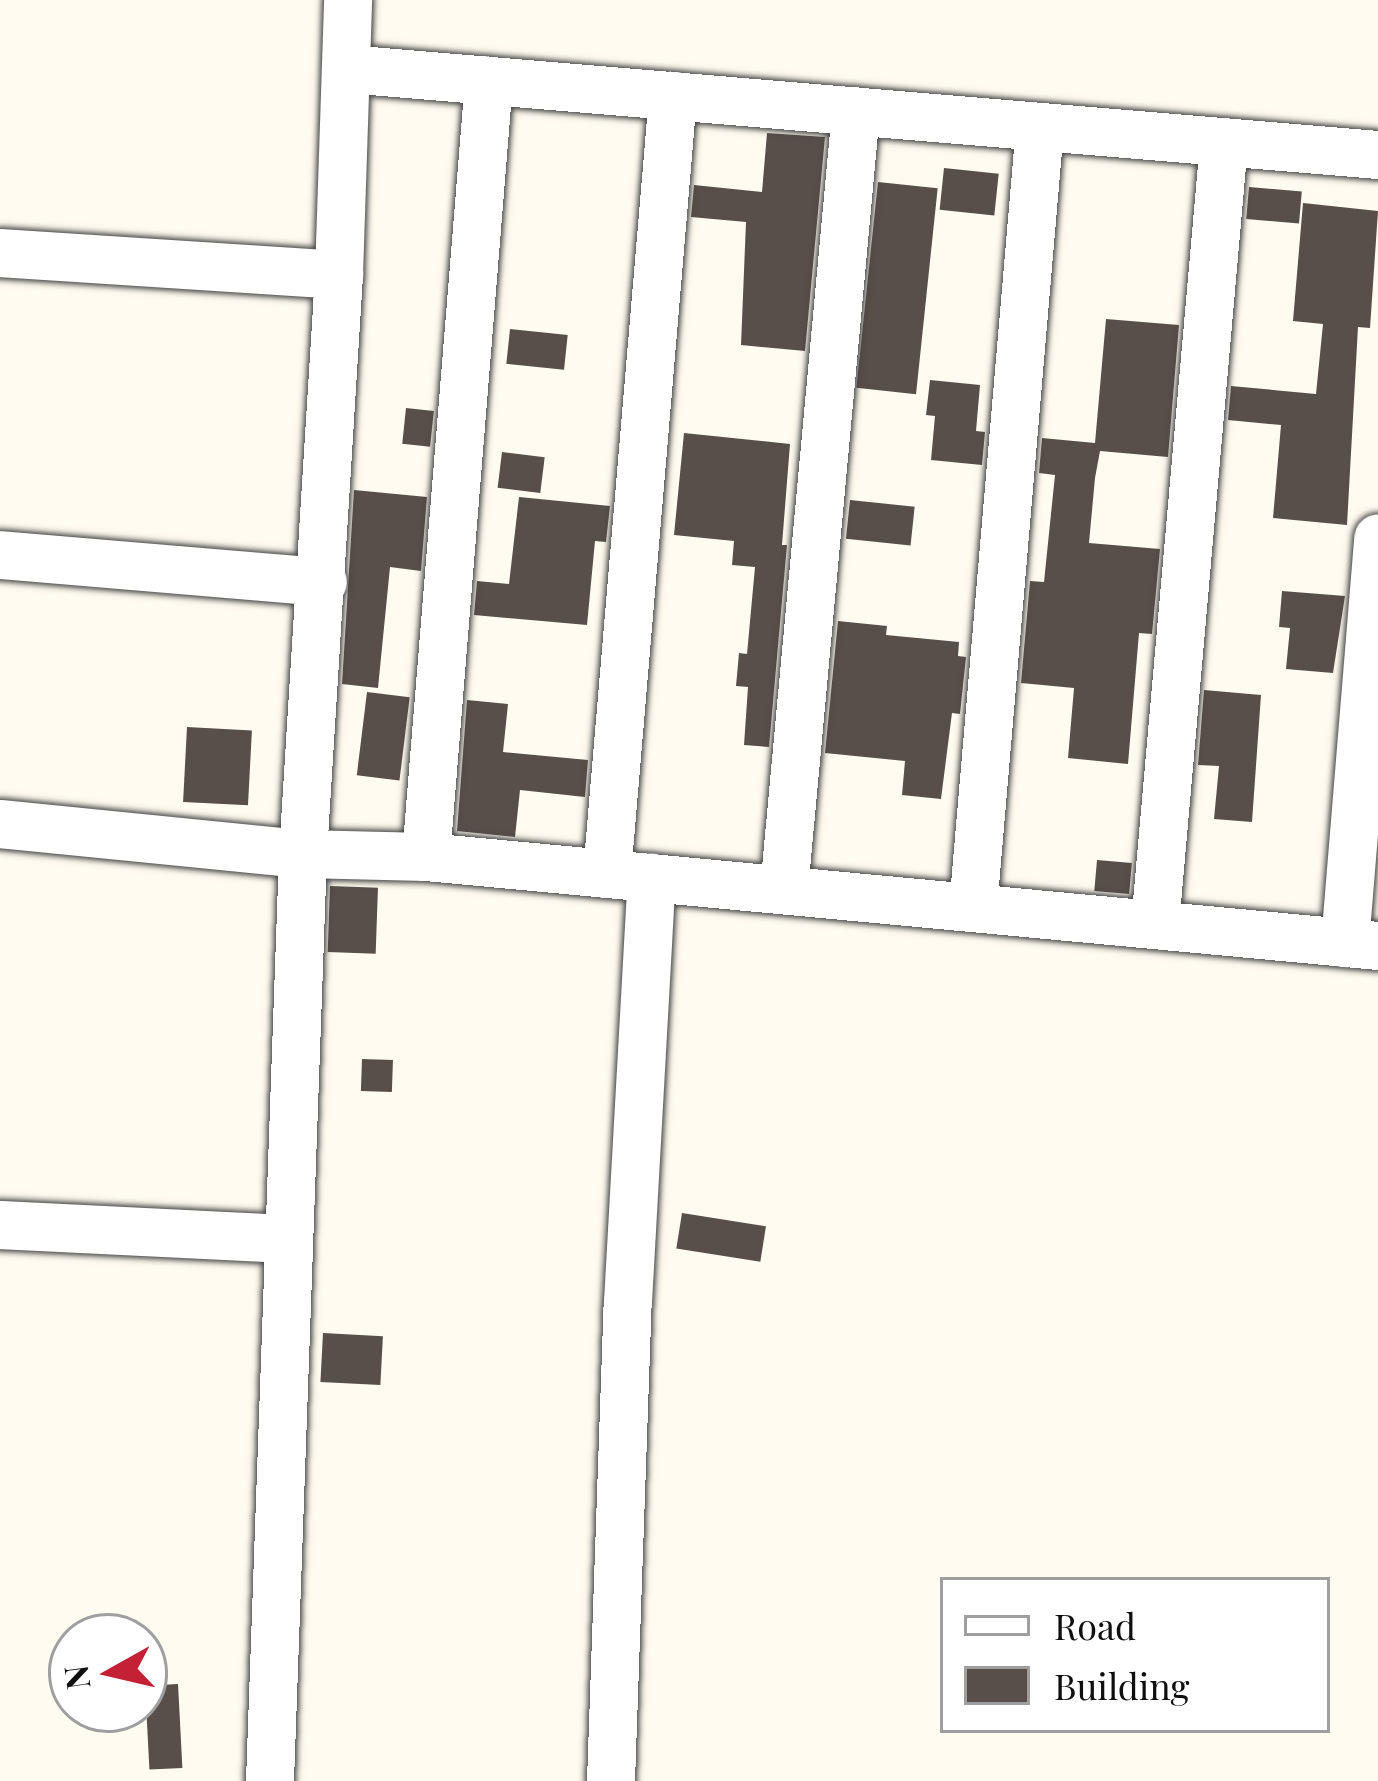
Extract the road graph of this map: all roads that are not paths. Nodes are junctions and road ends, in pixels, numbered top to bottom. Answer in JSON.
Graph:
{"nodes":[{"id":1,"x":348,"y":0,"type":"edge"},
{"id":2,"x":347,"y":69,"type":"junction"},
{"id":3,"x":489,"y":81,"type":"junction"},
{"id":4,"x":673,"y":96,"type":"junction"},
{"id":5,"x":856,"y":112,"type":"junction"},
{"id":6,"x":1040,"y":127,"type":"junction"},
{"id":7,"x":1224,"y":142,"type":"junction"},
{"id":8,"x":1378,"y":155,"type":"edge"},
{"id":9,"x":0,"y":253,"type":"edge"},
{"id":10,"x":339,"y":275,"type":"junction"},
{"id":11,"x":1378,"y":538,"type":"edge"},
{"id":12,"x":0,"y":555,"type":"edge"},
{"id":13,"x":323,"y":582,"type":"junction"},
{"id":14,"x":1372,"y":673,"type":"edge"},
{"id":15,"x":0,"y":824,"type":"edge"},
{"id":16,"x":303,"y":854,"type":"junction"},
{"id":17,"x":426,"y":856,"type":"junction"},
{"id":18,"x":630,"y":876,"type":"junction"},
{"id":19,"x":784,"y":890,"type":"junction"},
{"id":20,"x":973,"y":908,"type":"junction"},
{"id":21,"x":1155,"y":925,"type":"junction"},
{"id":22,"x":1362,"y":944,"type":"edge"},
{"id":23,"x":0,"y":1225,"type":"edge"},
{"id":24,"x":290,"y":1238,"type":"junction"},
{"id":25,"x":270,"y":1781,"type":"edge"},
{"id":26,"x":611,"y":1781,"type":"edge"}],
"edges":[{"from":1,"to":2,"type":"street"},
{"from":2,"to":3,"type":"street"},
{"from":2,"to":10,"type":"street"},
{"from":3,"to":4,"type":"street"},
{"from":3,"to":17,"type":"street"},
{"from":4,"to":5,"type":"street"},
{"from":4,"to":18,"type":"street"},
{"from":5,"to":6,"type":"street"},
{"from":5,"to":19,"type":"street"},
{"from":6,"to":7,"type":"street"},
{"from":6,"to":20,"type":"street"},
{"from":7,"to":8,"type":"street"},
{"from":7,"to":21,"type":"street"},
{"from":9,"to":10,"type":"street"},
{"from":10,"to":13,"type":"street"},
{"from":11,"to":14,"type":"street"},
{"from":12,"to":13,"type":"street"},
{"from":13,"to":16,"type":"street"},
{"from":14,"to":22,"type":"street"},
{"from":15,"to":16,"type":"street"},
{"from":16,"to":17,"type":"street"},
{"from":16,"to":24,"type":"street"},
{"from":17,"to":18,"type":"street"},
{"from":18,"to":19,"type":"street"},
{"from":18,"to":26,"type":"street"},
{"from":19,"to":20,"type":"street"},
{"from":20,"to":21,"type":"street"},
{"from":21,"to":22,"type":"street"},
{"from":23,"to":24,"type":"street"},
{"from":24,"to":25,"type":"street"}]}
